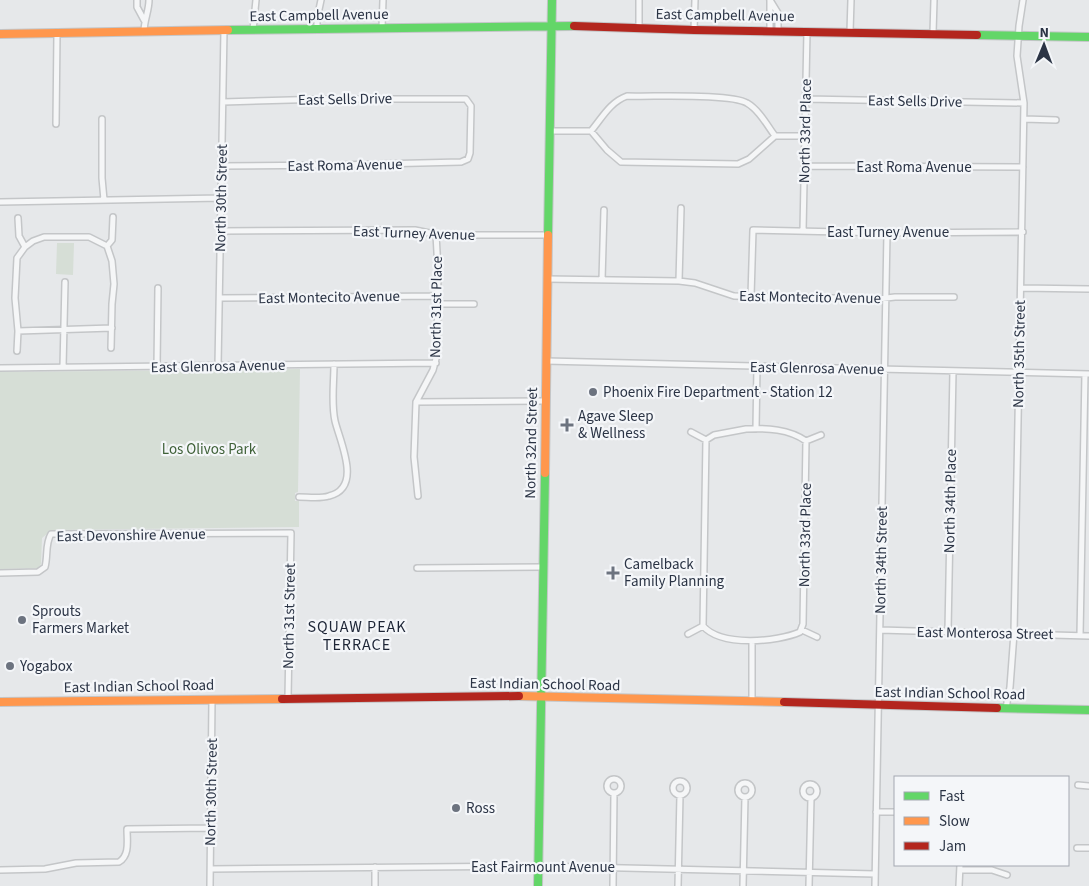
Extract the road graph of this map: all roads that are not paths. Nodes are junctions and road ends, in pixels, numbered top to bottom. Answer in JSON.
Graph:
{"nodes":[{"id":1,"x":137,"y":0,"type":"edge"},
{"id":2,"x":149,"y":0,"type":"edge"},
{"id":3,"x":256,"y":0,"type":"edge"},
{"id":4,"x":321,"y":0,"type":"edge"},
{"id":5,"x":383,"y":0,"type":"edge"},
{"id":6,"x":552,"y":0,"type":"edge"},
{"id":7,"x":639,"y":0,"type":"edge"},
{"id":8,"x":695,"y":0,"type":"edge"},
{"id":9,"x":770,"y":0,"type":"edge"},
{"id":10,"x":851,"y":0,"type":"edge"},
{"id":11,"x":934,"y":0,"type":"edge"},
{"id":12,"x":1023,"y":0,"type":"edge"},
{"id":13,"x":770,"y":10,"type":"junction"},
{"id":14,"x":777,"y":10,"type":"junction"},
{"id":15,"x":144,"y":20,"type":"junction"},
{"id":16,"x":552,"y":25,"type":"junction"},
{"id":17,"x":639,"y":27,"type":"junction"},
{"id":18,"x":382,"y":28,"type":"junction"},
{"id":19,"x":317,"y":29,"type":"junction"},
{"id":20,"x":224,"y":30,"type":"junction"},
{"id":21,"x":253,"y":30,"type":"junction"},
{"id":22,"x":694,"y":30,"type":"junction"},
{"id":23,"x":774,"y":31,"type":"junction"},
{"id":24,"x":807,"y":31,"type":"junction"},
{"id":25,"x":144,"y":32,"type":"junction"},
{"id":26,"x":850,"y":32,"type":"junction"},
{"id":27,"x":57,"y":33,"type":"junction"},
{"id":28,"x":933,"y":33,"type":"junction"},
{"id":29,"x":0,"y":34,"type":"edge"},
{"id":30,"x":1018,"y":35,"type":"junction"},
{"id":31,"x":1089,"y":37,"type":"edge"},
{"id":32,"x":806,"y":99,"type":"junction"},
{"id":33,"x":223,"y":102,"type":"junction"},
{"id":34,"x":1024,"y":103,"type":"junction"},
{"id":35,"x":1024,"y":119,"type":"junction"},
{"id":36,"x":102,"y":120,"type":"dead end"},
{"id":37,"x":1056,"y":120,"type":"dead end"},
{"id":38,"x":56,"y":124,"type":"dead end"},
{"id":39,"x":550,"y":131,"type":"junction"},
{"id":40,"x":591,"y":131,"type":"junction"},
{"id":41,"x":775,"y":136,"type":"junction"},
{"id":42,"x":805,"y":136,"type":"junction"},
{"id":43,"x":468,"y":159,"type":"joint"},
{"id":44,"x":221,"y":166,"type":"junction"},
{"id":45,"x":804,"y":166,"type":"junction"},
{"id":46,"x":1023,"y":167,"type":"junction"},
{"id":47,"x":221,"y":198,"type":"junction"},
{"id":48,"x":104,"y":200,"type":"junction"},
{"id":49,"x":0,"y":202,"type":"edge"},
{"id":50,"x":681,"y":208,"type":"dead end"},
{"id":51,"x":604,"y":210,"type":"dead end"},
{"id":52,"x":113,"y":217,"type":"dead end"},
{"id":53,"x":18,"y":218,"type":"dead end"},
{"id":54,"x":221,"y":231,"type":"junction"},
{"id":55,"x":803,"y":231,"type":"junction"},
{"id":56,"x":1023,"y":232,"type":"junction"},
{"id":57,"x":436,"y":234,"type":"junction"},
{"id":58,"x":887,"y":234,"type":"junction"},
{"id":59,"x":548,"y":235,"type":"junction"},
{"id":60,"x":107,"y":246,"type":"junction"},
{"id":61,"x":25,"y":247,"type":"junction"},
{"id":62,"x":547,"y":279,"type":"junction"},
{"id":63,"x":602,"y":280,"type":"junction"},
{"id":64,"x":679,"y":281,"type":"junction"},
{"id":65,"x":65,"y":282,"type":"dead end"},
{"id":66,"x":158,"y":288,"type":"dead end"},
{"id":67,"x":1021,"y":288,"type":"junction"},
{"id":68,"x":1089,"y":289,"type":"edge"},
{"id":69,"x":438,"y":296,"type":"junction"},
{"id":70,"x":751,"y":296,"type":"junction"},
{"id":71,"x":954,"y":297,"type":"dead end"},
{"id":72,"x":220,"y":298,"type":"junction"},
{"id":73,"x":886,"y":299,"type":"junction"},
{"id":74,"x":438,"y":304,"type":"junction"},
{"id":75,"x":474,"y":304,"type":"dead end"},
{"id":76,"x":112,"y":328,"type":"junction"},
{"id":77,"x":64,"y":330,"type":"junction"},
{"id":78,"x":18,"y":331,"type":"junction"},
{"id":79,"x":111,"y":348,"type":"dead end"},
{"id":80,"x":17,"y":351,"type":"dead end"},
{"id":81,"x":546,"y":361,"type":"junction"},
{"id":82,"x":436,"y":363,"type":"junction"},
{"id":83,"x":334,"y":364,"type":"junction"},
{"id":84,"x":156,"y":366,"type":"junction"},
{"id":85,"x":218,"y":366,"type":"junction"},
{"id":86,"x":757,"y":366,"type":"junction"},
{"id":87,"x":63,"y":367,"type":"junction"},
{"id":88,"x":0,"y":368,"type":"edge"},
{"id":89,"x":884,"y":369,"type":"junction"},
{"id":90,"x":953,"y":371,"type":"junction"},
{"id":91,"x":1019,"y":372,"type":"junction"},
{"id":92,"x":1087,"y":374,"type":"edge"},
{"id":93,"x":545,"y":401,"type":"junction"},
{"id":94,"x":416,"y":402,"type":"junction"},
{"id":95,"x":756,"y":428,"type":"junction"},
{"id":96,"x":691,"y":432,"type":"dead end"},
{"id":97,"x":821,"y":435,"type":"dead end"},
{"id":98,"x":706,"y":440,"type":"junction"},
{"id":99,"x":806,"y":441,"type":"junction"},
{"id":100,"x":418,"y":496,"type":"dead end"},
{"id":101,"x":299,"y":497,"type":"dead end"},
{"id":102,"x":291,"y":533,"type":"joint"},
{"id":103,"x":542,"y":567,"type":"junction"},
{"id":104,"x":417,"y":568,"type":"dead end"},
{"id":105,"x":0,"y":572,"type":"edge"},
{"id":106,"x":703,"y":626,"type":"junction"},
{"id":107,"x":802,"y":630,"type":"junction"},
{"id":108,"x":880,"y":630,"type":"junction"},
{"id":109,"x":948,"y":631,"type":"junction"},
{"id":110,"x":688,"y":634,"type":"dead end"},
{"id":111,"x":1014,"y":634,"type":"junction"},
{"id":112,"x":1080,"y":635,"type":"junction"},
{"id":113,"x":1089,"y":636,"type":"edge"},
{"id":114,"x":817,"y":637,"type":"dead end"},
{"id":115,"x":752,"y":641,"type":"junction"},
{"id":116,"x":540,"y":696,"type":"junction"},
{"id":117,"x":288,"y":698,"type":"junction"},
{"id":118,"x":212,"y":699,"type":"junction"},
{"id":119,"x":752,"y":701,"type":"junction"},
{"id":120,"x":0,"y":702,"type":"edge"},
{"id":121,"x":879,"y":705,"type":"junction"},
{"id":122,"x":1006,"y":708,"type":"junction"},
{"id":123,"x":1089,"y":710,"type":"edge"},
{"id":124,"x":1078,"y":785,"type":"dead end"},
{"id":125,"x":1089,"y":786,"type":"edge"},
{"id":126,"x":614,"y":793,"type":"dead end"},
{"id":127,"x":680,"y":794,"type":"dead end"},
{"id":128,"x":745,"y":797,"type":"dead end"},
{"id":129,"x":810,"y":798,"type":"dead end"},
{"id":130,"x":876,"y":812,"type":"junction"},
{"id":131,"x":894,"y":812,"type":"edge"},
{"id":132,"x":210,"y":828,"type":"junction"},
{"id":133,"x":1077,"y":848,"type":"dead end"},
{"id":134,"x":1089,"y":848,"type":"edge"},
{"id":135,"x":538,"y":866,"type":"junction"},
{"id":136,"x":613,"y":867,"type":"junction"},
{"id":137,"x":960,"y":867,"type":"edge"},
{"id":138,"x":375,"y":868,"type":"junction"},
{"id":139,"x":210,"y":869,"type":"junction"},
{"id":140,"x":679,"y":869,"type":"junction"},
{"id":141,"x":0,"y":870,"type":"edge"},
{"id":142,"x":744,"y":870,"type":"junction"},
{"id":143,"x":809,"y":872,"type":"junction"},
{"id":144,"x":875,"y":874,"type":"junction"},
{"id":145,"x":1007,"y":875,"type":"dead end"},
{"id":146,"x":210,"y":886,"type":"edge"},
{"id":147,"x":375,"y":886,"type":"edge"},
{"id":148,"x":538,"y":886,"type":"edge"},
{"id":149,"x":613,"y":886,"type":"edge"},
{"id":150,"x":678,"y":886,"type":"edge"},
{"id":151,"x":744,"y":886,"type":"edge"},
{"id":152,"x":809,"y":886,"type":"edge"},
{"id":153,"x":875,"y":886,"type":"edge"},
{"id":154,"x":959,"y":886,"type":"edge"}],
"edges":[{"from":1,"to":2,"type":"street"},
{"from":1,"to":15,"type":"street"},
{"from":2,"to":15,"type":"street"},
{"from":3,"to":21,"type":"street"},
{"from":4,"to":19,"type":"street"},
{"from":5,"to":18,"type":"street"},
{"from":6,"to":16,"type":"main road","name":"North 32nd Street"},
{"from":7,"to":17,"type":"street"},
{"from":8,"to":22,"type":"street"},
{"from":9,"to":13,"type":"street"},
{"from":9,"to":14,"type":"street"},
{"from":10,"to":26,"type":"street"},
{"from":11,"to":28,"type":"street"},
{"from":12,"to":30,"type":"street","name":"North 35th Street"},
{"from":13,"to":14,"type":"street"},
{"from":13,"to":23,"type":"street"},
{"from":14,"to":23,"type":"street"},
{"from":15,"to":25,"type":"street"},
{"from":16,"to":17,"type":"main road","name":"East Campbell Avenue"},
{"from":16,"to":18,"type":"main road","name":"East Campbell Avenue"},
{"from":16,"to":39,"type":"main road","name":"North 32nd Street"},
{"from":17,"to":22,"type":"main road","name":"East Campbell Avenue"},
{"from":18,"to":19,"type":"main road","name":"East Campbell Avenue"},
{"from":19,"to":21,"type":"main road","name":"East Campbell Avenue"},
{"from":20,"to":21,"type":"main road","name":"East Campbell Avenue"},
{"from":20,"to":25,"type":"main road","name":"East Campbell Avenue"},
{"from":20,"to":33,"type":"street","name":"North 30th Street"},
{"from":22,"to":23,"type":"main road","name":"East Campbell Avenue"},
{"from":23,"to":24,"type":"main road","name":"East Campbell Avenue"},
{"from":24,"to":26,"type":"main road","name":"East Campbell Avenue"},
{"from":24,"to":32,"type":"street","name":"North 33rd Place"},
{"from":25,"to":27,"type":"main road","name":"East Campbell Avenue"},
{"from":26,"to":28,"type":"main road","name":"East Campbell Avenue"},
{"from":27,"to":29,"type":"main road","name":"East Campbell Avenue"},
{"from":27,"to":38,"type":"street"},
{"from":28,"to":30,"type":"main road","name":"East Campbell Avenue"},
{"from":30,"to":31,"type":"main road","name":"East Campbell Avenue"},
{"from":30,"to":34,"type":"street","name":"North 35th Street"},
{"from":32,"to":34,"type":"street","name":"East Sells Drive"},
{"from":32,"to":42,"type":"street","name":"North 33rd Place"},
{"from":33,"to":43,"type":"street","name":"East Sells Drive"},
{"from":33,"to":44,"type":"street","name":"North 30th Street"},
{"from":34,"to":35,"type":"street","name":"North 35th Street"},
{"from":35,"to":37,"type":"street"},
{"from":35,"to":46,"type":"street","name":"North 35th Street"},
{"from":36,"to":48,"type":"street"},
{"from":39,"to":40,"type":"street"},
{"from":39,"to":59,"type":"main road","name":"North 32nd Street"},
{"from":40,"to":41,"type":"street"},
{"from":40,"to":41,"type":"street"},
{"from":41,"to":42,"type":"street"},
{"from":42,"to":45,"type":"street","name":"North 33rd Place"},
{"from":43,"to":44,"type":"street","name":"East Roma Avenue"},
{"from":44,"to":47,"type":"street","name":"North 30th Street"},
{"from":45,"to":46,"type":"street","name":"East Roma Avenue"},
{"from":45,"to":55,"type":"street","name":"North 33rd Place"},
{"from":46,"to":56,"type":"street","name":"North 35th Street"},
{"from":47,"to":48,"type":"street"},
{"from":47,"to":54,"type":"street","name":"North 30th Street"},
{"from":48,"to":49,"type":"street"},
{"from":50,"to":64,"type":"street"},
{"from":51,"to":63,"type":"street"},
{"from":52,"to":60,"type":"street"},
{"from":53,"to":61,"type":"street"},
{"from":54,"to":57,"type":"street","name":"East Turney Avenue"},
{"from":54,"to":72,"type":"street","name":"North 30th Street"},
{"from":55,"to":58,"type":"street","name":"East Turney Avenue"},
{"from":55,"to":70,"type":"street","name":"East Turney Avenue"},
{"from":56,"to":58,"type":"street","name":"East Turney Avenue"},
{"from":56,"to":67,"type":"street","name":"North 35th Street"},
{"from":57,"to":59,"type":"street","name":"East Turney Avenue"},
{"from":57,"to":69,"type":"street","name":"North 31st Place"},
{"from":58,"to":73,"type":"street","name":"North 34th Street"},
{"from":59,"to":62,"type":"main road","name":"North 32nd Street"},
{"from":60,"to":61,"type":"street"},
{"from":60,"to":76,"type":"street"},
{"from":61,"to":78,"type":"street"},
{"from":62,"to":63,"type":"street","name":"East Montecito Avenue"},
{"from":62,"to":81,"type":"main road","name":"North 32nd Street"},
{"from":63,"to":64,"type":"street","name":"East Montecito Avenue"},
{"from":64,"to":70,"type":"street","name":"East Montecito Avenue"},
{"from":65,"to":77,"type":"street"},
{"from":66,"to":84,"type":"street"},
{"from":67,"to":68,"type":"street"},
{"from":67,"to":91,"type":"street","name":"North 35th Street"},
{"from":69,"to":72,"type":"street","name":"East Montecito Avenue"},
{"from":69,"to":74,"type":"street","name":"North 31st Place"},
{"from":70,"to":73,"type":"street","name":"East Montecito Avenue"},
{"from":71,"to":73,"type":"street","name":"East Montecito Avenue"},
{"from":72,"to":85,"type":"street","name":"North 30th Street"},
{"from":73,"to":89,"type":"street","name":"North 34th Street"},
{"from":74,"to":75,"type":"street"},
{"from":74,"to":82,"type":"street","name":"North 31st Place"},
{"from":76,"to":77,"type":"street"},
{"from":76,"to":79,"type":"street"},
{"from":77,"to":78,"type":"street"},
{"from":77,"to":87,"type":"street"},
{"from":78,"to":80,"type":"street"},
{"from":81,"to":86,"type":"street","name":"East Glenrosa Avenue"},
{"from":81,"to":93,"type":"main road","name":"North 32nd Street"},
{"from":82,"to":83,"type":"street","name":"East Glenrosa Avenue"},
{"from":82,"to":94,"type":"street","name":"North 31st Place"},
{"from":83,"to":85,"type":"street","name":"East Glenrosa Avenue"},
{"from":83,"to":101,"type":"street"},
{"from":84,"to":85,"type":"street","name":"East Glenrosa Avenue"},
{"from":84,"to":87,"type":"street","name":"East Glenrosa Avenue"},
{"from":86,"to":89,"type":"street","name":"East Glenrosa Avenue"},
{"from":86,"to":95,"type":"street"},
{"from":87,"to":88,"type":"street","name":"East Glenrosa Avenue"},
{"from":89,"to":90,"type":"street","name":"East Glenrosa Avenue"},
{"from":89,"to":108,"type":"street","name":"North 34th Street"},
{"from":90,"to":91,"type":"street","name":"East Glenrosa Avenue"},
{"from":90,"to":109,"type":"street","name":"North 34th Place"},
{"from":91,"to":92,"type":"street","name":"East Glenrosa Avenue"},
{"from":91,"to":111,"type":"street","name":"North 35th Street"},
{"from":92,"to":112,"type":"street"},
{"from":93,"to":94,"type":"street"},
{"from":93,"to":103,"type":"main road","name":"North 32nd Street"},
{"from":94,"to":100,"type":"street","name":"North 31st Place"},
{"from":95,"to":98,"type":"street"},
{"from":95,"to":99,"type":"street"},
{"from":96,"to":98,"type":"street"},
{"from":97,"to":99,"type":"street"},
{"from":98,"to":106,"type":"street"},
{"from":99,"to":107,"type":"street","name":"North 33rd Place"},
{"from":102,"to":105,"type":"street","name":"East Devonshire Avenue"},
{"from":102,"to":117,"type":"street","name":"North 31st Street"},
{"from":103,"to":104,"type":"street"},
{"from":103,"to":116,"type":"main road","name":"North 32nd Street"},
{"from":106,"to":110,"type":"street"},
{"from":106,"to":115,"type":"street"},
{"from":107,"to":114,"type":"street"},
{"from":107,"to":115,"type":"street"},
{"from":108,"to":109,"type":"street","name":"East Monterosa Street"},
{"from":108,"to":121,"type":"street","name":"North 34th Street"},
{"from":109,"to":111,"type":"street","name":"East Monterosa Street"},
{"from":111,"to":112,"type":"street","name":"East Monterosa Street"},
{"from":111,"to":122,"type":"street","name":"North 35th Street"},
{"from":112,"to":113,"type":"street","name":"East Monterosa Street"},
{"from":115,"to":119,"type":"street"},
{"from":116,"to":117,"type":"main road","name":"East Indian School Road"},
{"from":116,"to":119,"type":"main road","name":"East Indian School Road"},
{"from":116,"to":135,"type":"main road","name":"North 32nd Street"},
{"from":117,"to":118,"type":"main road","name":"East Indian School Road"},
{"from":118,"to":120,"type":"main road","name":"East Indian School Road"},
{"from":118,"to":132,"type":"street","name":"North 30th Street"},
{"from":119,"to":121,"type":"main road","name":"East Indian School Road"},
{"from":121,"to":122,"type":"main road","name":"East Indian School Road"},
{"from":121,"to":130,"type":"street","name":"North 34th Street"},
{"from":122,"to":123,"type":"main road","name":"East Indian School Road"},
{"from":124,"to":125,"type":"street"},
{"from":126,"to":136,"type":"street"},
{"from":127,"to":140,"type":"street"},
{"from":128,"to":142,"type":"street"},
{"from":129,"to":143,"type":"street"},
{"from":130,"to":131,"type":"street"},
{"from":130,"to":144,"type":"street","name":"North 34th Street"},
{"from":132,"to":139,"type":"street","name":"North 30th Street"},
{"from":132,"to":141,"type":"street"},
{"from":133,"to":134,"type":"street"},
{"from":135,"to":136,"type":"street","name":"East Fairmount Avenue"},
{"from":135,"to":138,"type":"street","name":"East Fairmount Avenue"},
{"from":135,"to":148,"type":"main road","name":"North 32nd Street"},
{"from":136,"to":140,"type":"street","name":"East Fairmount Avenue"},
{"from":136,"to":149,"type":"street"},
{"from":137,"to":145,"type":"street"},
{"from":137,"to":154,"type":"street"},
{"from":138,"to":139,"type":"street","name":"East Fairmount Avenue"},
{"from":138,"to":147,"type":"street"},
{"from":139,"to":146,"type":"street","name":"North 30th Street"},
{"from":140,"to":142,"type":"street","name":"East Fairmount Avenue"},
{"from":140,"to":150,"type":"street"},
{"from":142,"to":143,"type":"street","name":"East Fairmount Avenue"},
{"from":142,"to":151,"type":"street"},
{"from":143,"to":144,"type":"street","name":"East Fairmount Avenue"},
{"from":143,"to":152,"type":"street"},
{"from":144,"to":153,"type":"street","name":"North 34th Street"}]}
